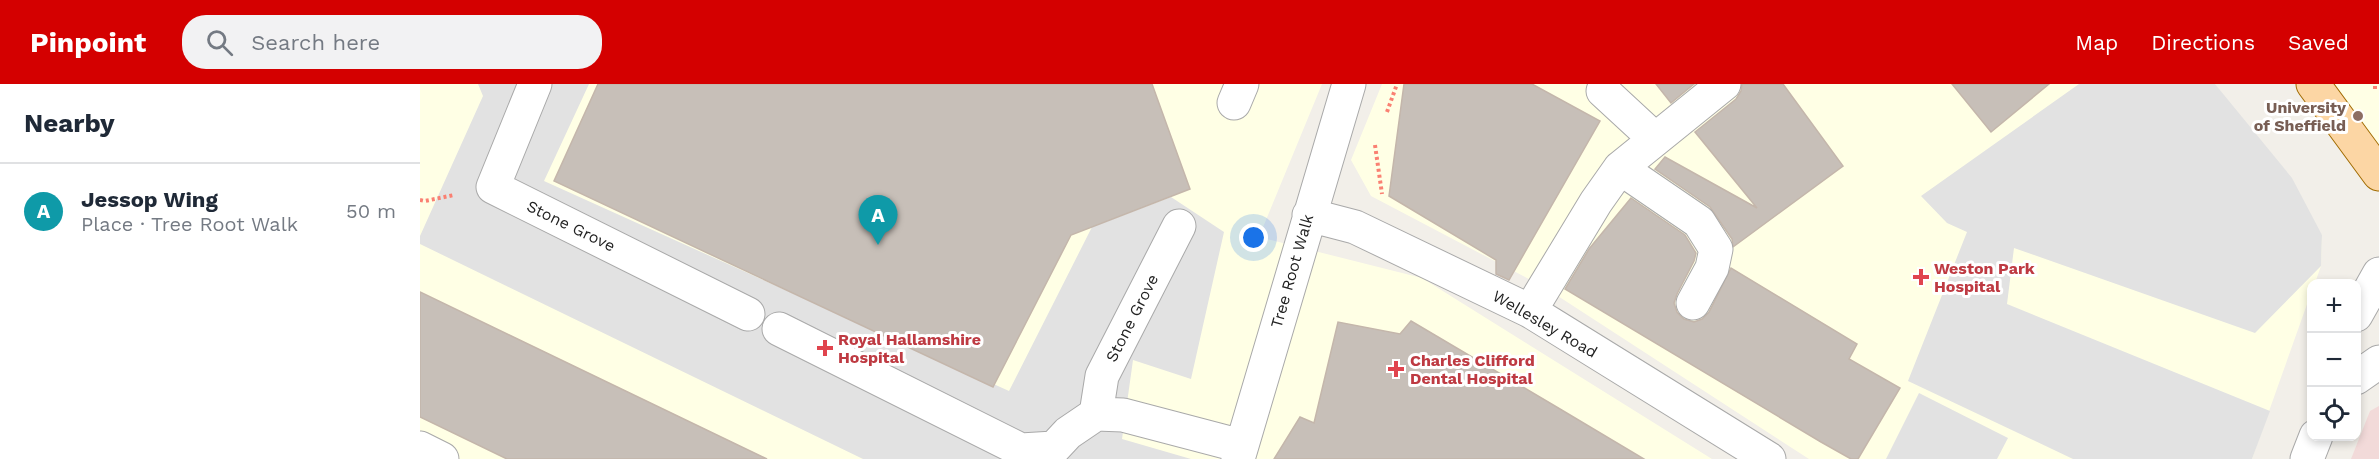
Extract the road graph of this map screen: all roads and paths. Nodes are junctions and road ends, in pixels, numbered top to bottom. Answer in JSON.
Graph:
{"nodes":[{"id":1,"x":535,"y":84,"type":"edge"},
{"id":2,"x":1349,"y":84,"type":"edge"},
{"id":3,"x":1397,"y":84,"type":"edge"},
{"id":4,"x":1724,"y":84,"type":"edge"},
{"id":5,"x":2313,"y":84,"type":"edge"},
{"id":6,"x":1603,"y":91,"type":"dead end"},
{"id":7,"x":1386,"y":114,"type":"dead end"},
{"id":8,"x":1655,"y":139,"type":"junction"},
{"id":9,"x":1375,"y":144,"type":"dead end"},
{"id":10,"x":1620,"y":168,"type":"junction"},
{"id":11,"x":2379,"y":174,"type":"edge"},
{"id":12,"x":1383,"y":198,"type":"dead end"},
{"id":13,"x":1309,"y":215,"type":"junction"},
{"id":14,"x":1179,"y":226,"type":"dead end"},
{"id":15,"x":2379,"y":274,"type":"edge"},
{"id":16,"x":1693,"y":303,"type":"dead end"},
{"id":17,"x":2361,"y":306,"type":"edge"},
{"id":18,"x":1530,"y":311,"type":"junction"},
{"id":19,"x":748,"y":314,"type":"dead end"},
{"id":20,"x":778,"y":329,"type":"dead end"},
{"id":21,"x":2379,"y":362,"type":"edge"},
{"id":22,"x":2361,"y":375,"type":"edge"},
{"id":23,"x":1096,"y":414,"type":"junction"},
{"id":24,"x":2314,"y":441,"type":"edge"},
{"id":25,"x":420,"y":448,"type":"edge"},
{"id":26,"x":1240,"y":453,"type":"edge"},
{"id":27,"x":442,"y":459,"type":"edge"},
{"id":28,"x":1769,"y":459,"type":"edge"},
{"id":29,"x":2307,"y":459,"type":"edge"}],
"edges":[{"from":1,"to":19,"type":"street","name":"Stone Grove"},
{"from":2,"to":13,"type":"street","name":"Tree Root Walk"},
{"from":3,"to":7,"type":"path"},
{"from":4,"to":8,"type":"street"},
{"from":5,"to":11,"type":"main road"},
{"from":6,"to":8,"type":"street"},
{"from":8,"to":10,"type":"street"},
{"from":9,"to":12,"type":"path"},
{"from":10,"to":16,"type":"street"},
{"from":10,"to":18,"type":"street"},
{"from":13,"to":18,"type":"street","name":"Wellesley Road"},
{"from":13,"to":26,"type":"street","name":"Tree Root Walk"},
{"from":14,"to":23,"type":"street","name":"Stone Grove"},
{"from":15,"to":17,"type":"street"},
{"from":18,"to":28,"type":"street","name":"Wellesley Road"},
{"from":20,"to":23,"type":"street"},
{"from":21,"to":22,"type":"street"},
{"from":23,"to":26,"type":"street"},
{"from":24,"to":29,"type":"street"},
{"from":25,"to":27,"type":"street"}]}
